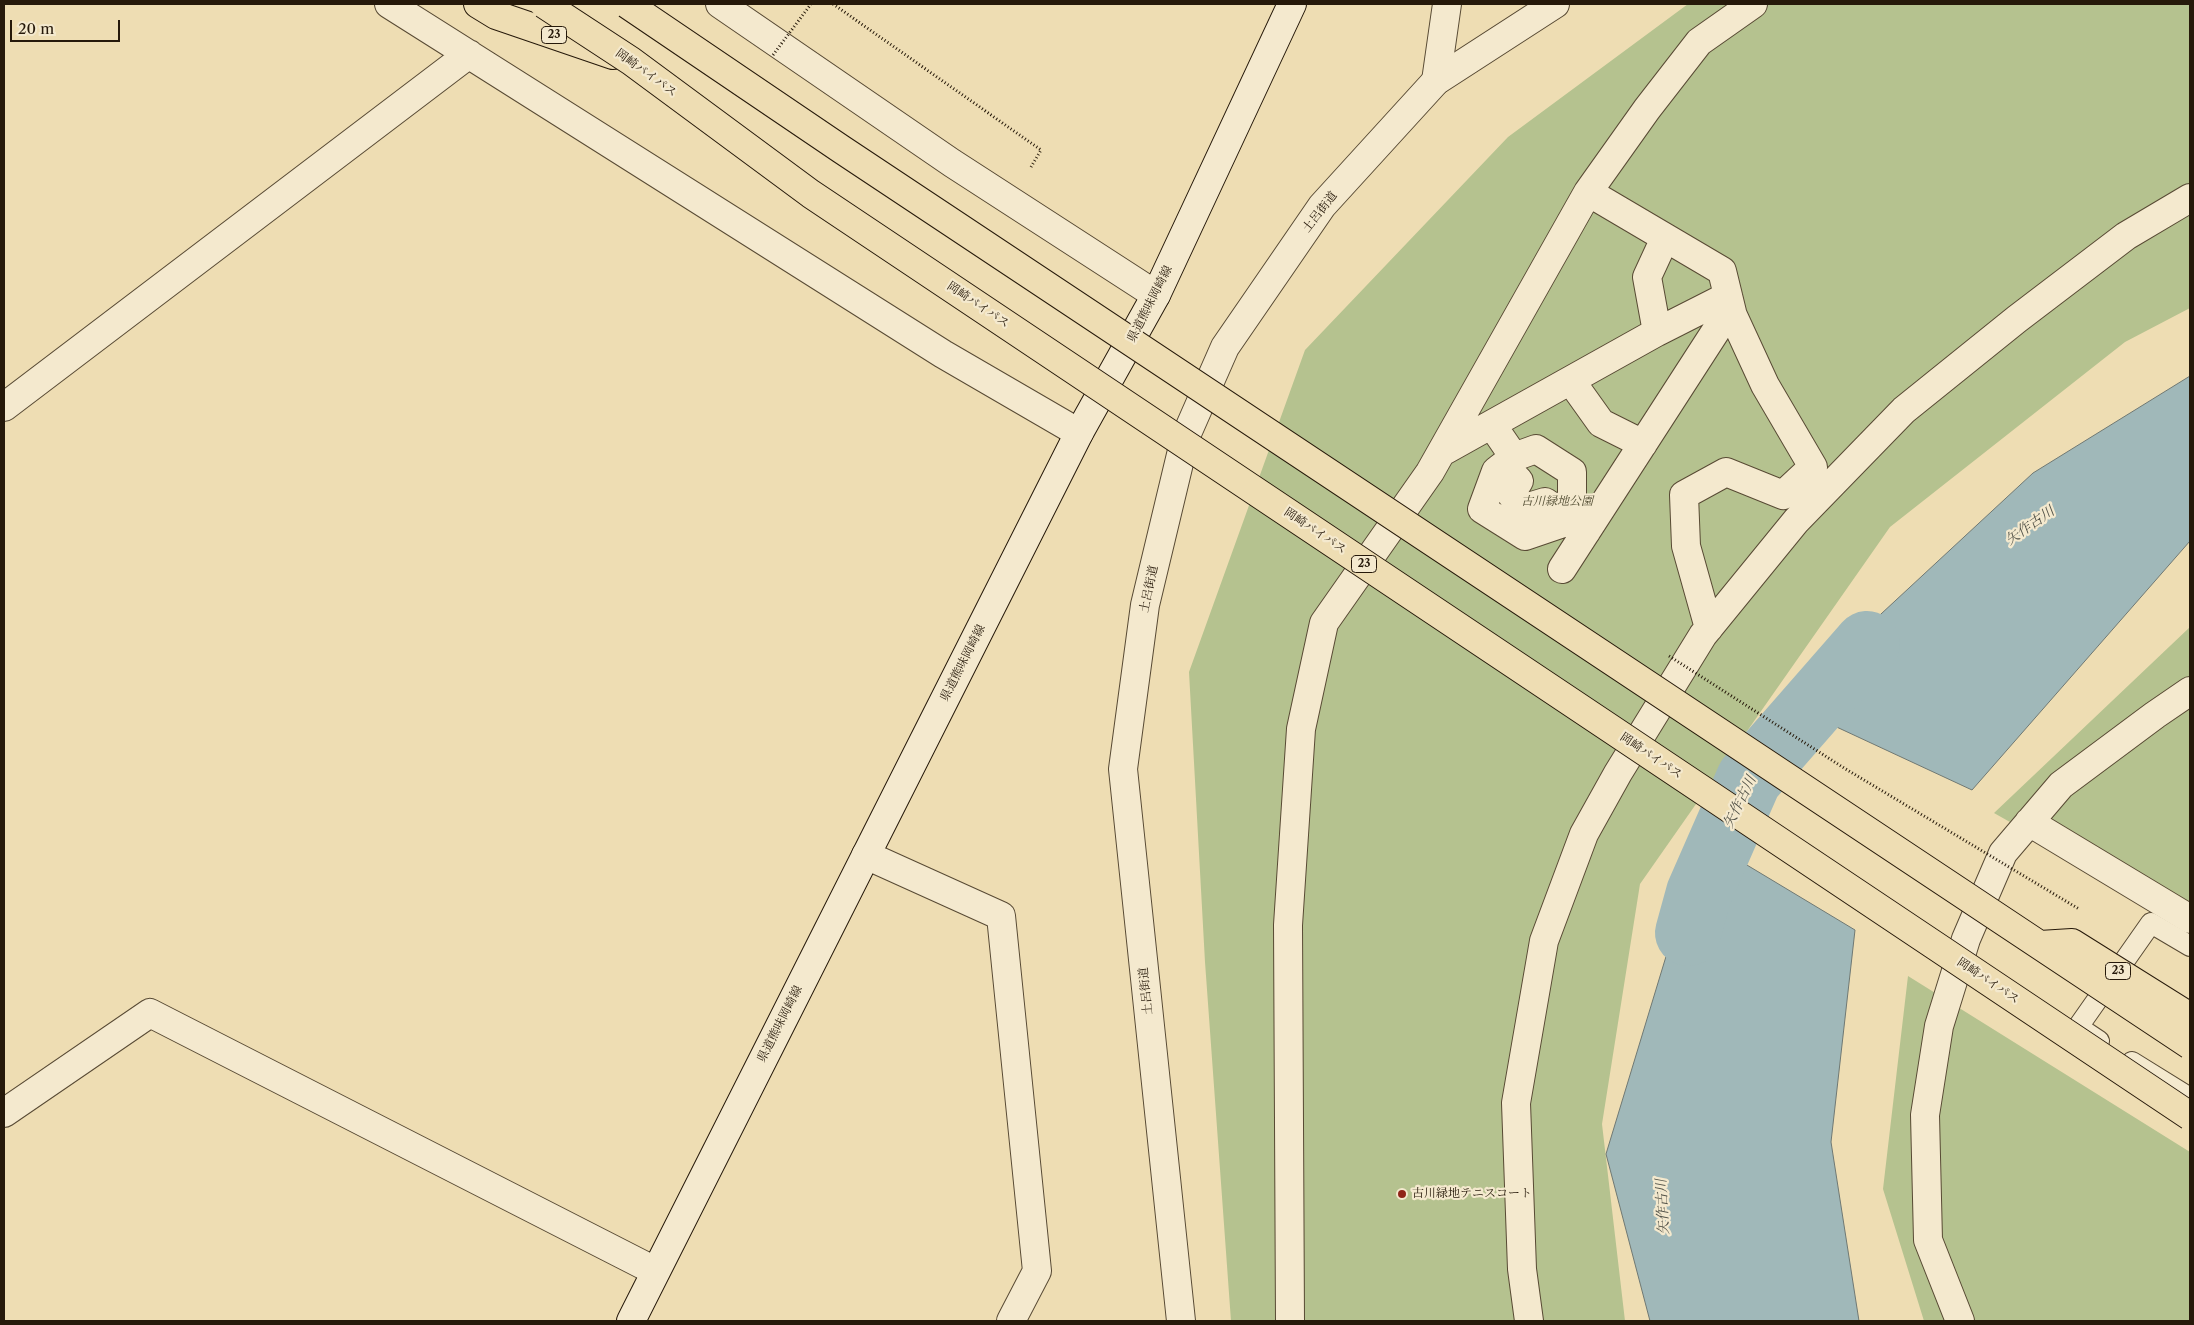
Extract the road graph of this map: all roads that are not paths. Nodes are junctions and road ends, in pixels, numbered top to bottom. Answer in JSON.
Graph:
{"nodes":[{"id":1,"x":389,"y":4,"type":"edge"},
{"id":2,"x":478,"y":4,"type":"edge"},
{"id":3,"x":544,"y":4,"type":"edge"},
{"id":4,"x":627,"y":4,"type":"edge"},
{"id":5,"x":720,"y":4,"type":"edge"},
{"id":6,"x":1292,"y":4,"type":"edge"},
{"id":7,"x":1447,"y":4,"type":"edge"},
{"id":8,"x":1555,"y":4,"type":"edge"},
{"id":9,"x":1753,"y":4,"type":"edge"},
{"id":10,"x":469,"y":54,"type":"junction"},
{"id":11,"x":632,"y":61,"type":"junction"},
{"id":12,"x":1436,"y":81,"type":"junction"},
{"id":13,"x":1588,"y":192,"type":"junction"},
{"id":14,"x":2190,"y":198,"type":"edge"},
{"id":15,"x":1665,"y":238,"type":"junction"},
{"id":16,"x":1156,"y":295,"type":"junction"},
{"id":17,"x":1730,"y":304,"type":"junction"},
{"id":18,"x":1657,"y":332,"type":"junction"},
{"id":19,"x":1571,"y":381,"type":"junction"},
{"id":20,"x":4,"y":407,"type":"edge"},
{"id":21,"x":1492,"y":425,"type":"junction"},
{"id":22,"x":1079,"y":433,"type":"junction"},
{"id":23,"x":1643,"y":444,"type":"junction"},
{"id":24,"x":1442,"y":452,"type":"junction"},
{"id":25,"x":1512,"y":468,"type":"junction"},
{"id":26,"x":1579,"y":526,"type":"junction"},
{"id":27,"x":1562,"y":569,"type":"dead end"},
{"id":28,"x":1709,"y":628,"type":"junction"},
{"id":29,"x":2190,"y":691,"type":"edge"},
{"id":30,"x":2029,"y":822,"type":"junction"},
{"id":31,"x":866,"y":855,"type":"junction"},
{"id":32,"x":2190,"y":919,"type":"edge"},
{"id":33,"x":2040,"y":946,"type":"junction"},
{"id":34,"x":2190,"y":946,"type":"edge"},
{"id":35,"x":2113,"y":978,"type":"junction"},
{"id":36,"x":2190,"y":1017,"type":"edge"},
{"id":37,"x":2190,"y":1029,"type":"edge"},
{"id":38,"x":2190,"y":1045,"type":"edge"},
{"id":39,"x":2190,"y":1098,"type":"edge"},
{"id":40,"x":4,"y":1113,"type":"edge"},
{"id":41,"x":2190,"y":1116,"type":"edge"},
{"id":42,"x":654,"y":1271,"type":"junction"},
{"id":43,"x":630,"y":1321,"type":"edge"},
{"id":44,"x":1011,"y":1321,"type":"edge"},
{"id":45,"x":1181,"y":1321,"type":"edge"},
{"id":46,"x":1290,"y":1321,"type":"edge"},
{"id":47,"x":1529,"y":1321,"type":"edge"},
{"id":48,"x":1960,"y":1321,"type":"edge"}],
"edges":[{"from":1,"to":10,"type":"street"},
{"from":2,"to":11,"type":"highway","number":"23","bridge":true},
{"from":3,"to":11,"type":"highway","name":"岡崎バイパス","number":"23","bridge":true},
{"from":4,"to":33,"type":"highway","number":"23","bridge":true},
{"from":5,"to":16,"type":"street"},
{"from":6,"to":16,"type":"street","name":"県道熊味岡崎線"},
{"from":7,"to":12,"type":"street"},
{"from":8,"to":12,"type":"street","name":"土呂街道"},
{"from":9,"to":13,"type":"street"},
{"from":10,"to":20,"type":"street"},
{"from":10,"to":22,"type":"street"},
{"from":11,"to":41,"type":"highway","name":"岡崎バイパス","number":"23","bridge":true},
{"from":12,"to":45,"type":"street","name":"土呂街道"},
{"from":13,"to":15,"type":"street"},
{"from":13,"to":24,"type":"street"},
{"from":14,"to":28,"type":"street"},
{"from":15,"to":17,"type":"street"},
{"from":15,"to":18,"type":"street"},
{"from":16,"to":22,"type":"street","name":"県道熊味岡崎線"},
{"from":17,"to":18,"type":"street"},
{"from":17,"to":23,"type":"street"},
{"from":17,"to":28,"type":"street"},
{"from":18,"to":19,"type":"street"},
{"from":19,"to":21,"type":"street"},
{"from":19,"to":23,"type":"street"},
{"from":21,"to":24,"type":"street"},
{"from":21,"to":25,"type":"street"},
{"from":22,"to":31,"type":"street","name":"県道熊味岡崎線"},
{"from":23,"to":26,"type":"street"},
{"from":24,"to":46,"type":"street"},
{"from":25,"to":26,"type":"street"},
{"from":25,"to":26,"type":"street"},
{"from":25,"to":26,"type":"street"},
{"from":26,"to":27,"type":"street"},
{"from":28,"to":47,"type":"street"},
{"from":29,"to":30,"type":"street"},
{"from":30,"to":32,"type":"street"},
{"from":30,"to":48,"type":"street"},
{"from":31,"to":42,"type":"street","name":"県道熊味岡崎線"},
{"from":31,"to":44,"type":"street"},
{"from":33,"to":36,"type":"highway","number":"23","bridge":true},
{"from":33,"to":38,"type":"highway","number":"23","bridge":true},
{"from":34,"to":35,"type":"lane"},
{"from":35,"to":37,"type":"lane"},
{"from":35,"to":39,"type":"lane"},
{"from":40,"to":42,"type":"street"},
{"from":42,"to":43,"type":"street","name":"県道熊味岡崎線"}]}
